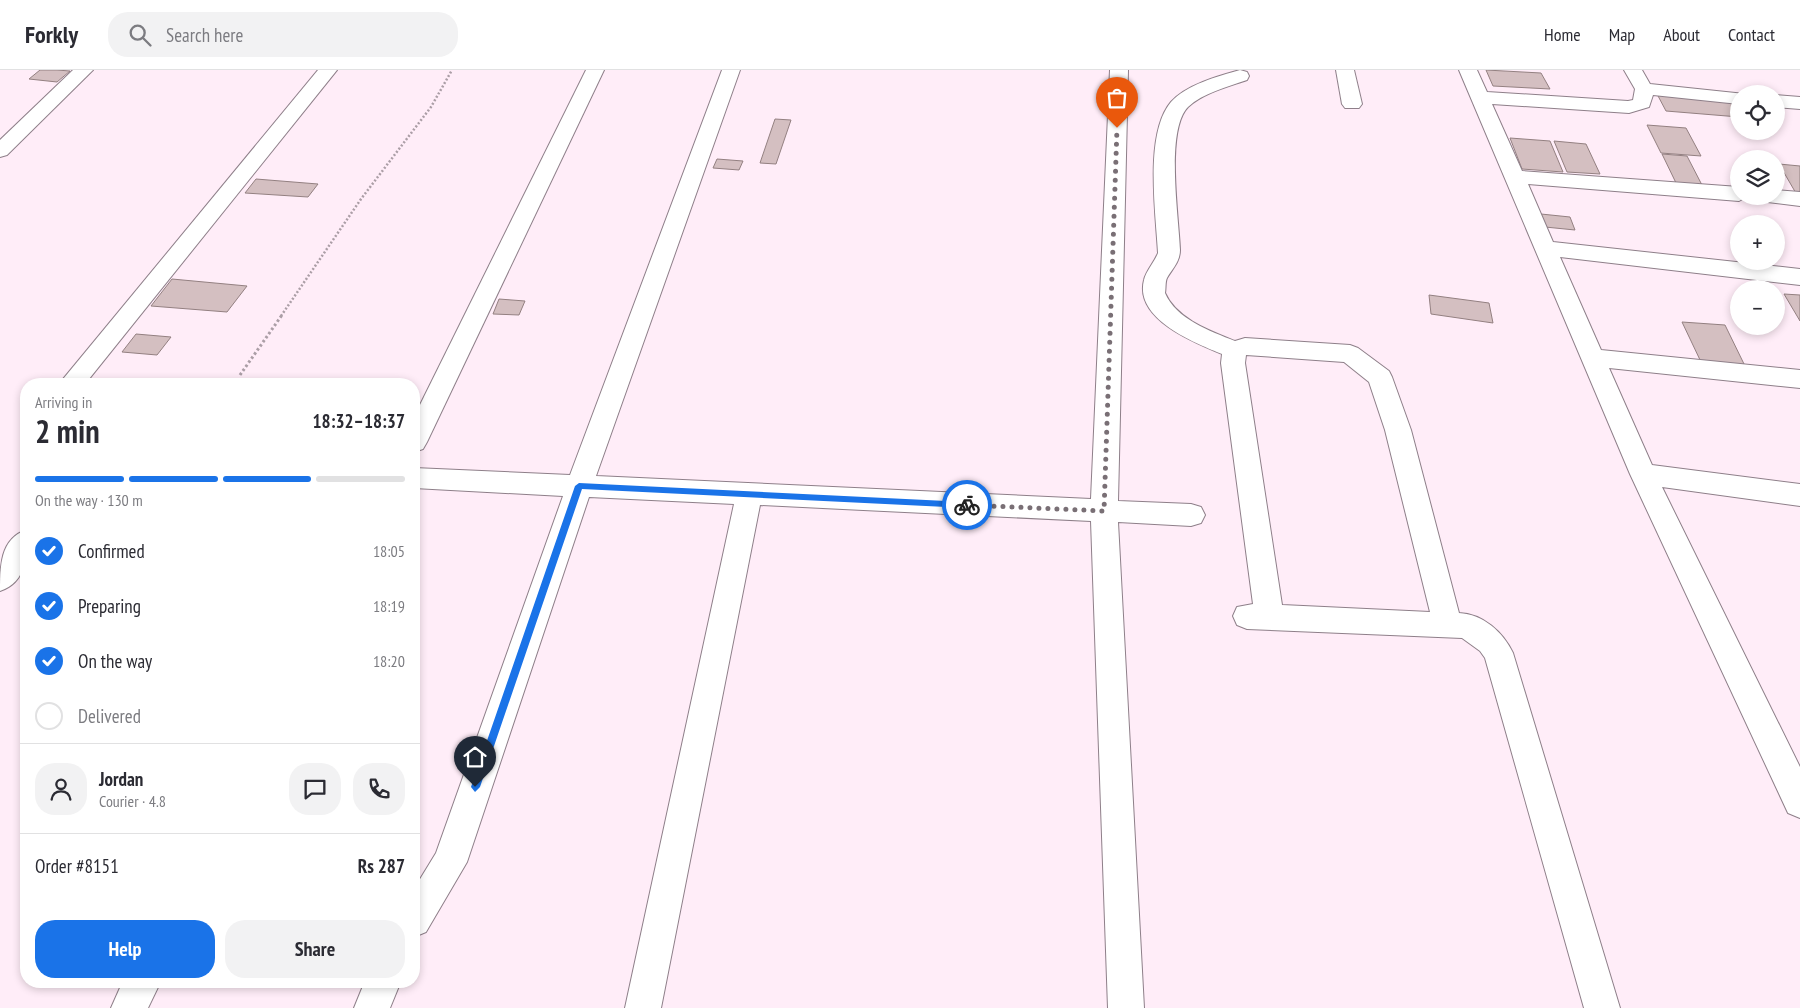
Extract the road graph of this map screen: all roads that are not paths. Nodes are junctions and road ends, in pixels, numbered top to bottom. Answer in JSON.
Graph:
{"nodes":[{"id":1,"x":84,"y":70,"type":"edge"},
{"id":2,"x":328,"y":70,"type":"edge"},
{"id":3,"x":595,"y":70,"type":"edge"},
{"id":4,"x":731,"y":70,"type":"edge"},
{"id":5,"x":1119,"y":70,"type":"edge"},
{"id":6,"x":1345,"y":70,"type":"edge"},
{"id":7,"x":1468,"y":70,"type":"edge"},
{"id":8,"x":1633,"y":70,"type":"edge"},
{"id":9,"x":1240,"y":80,"type":"edge"},
{"id":10,"x":1644,"y":89,"type":"junction"},
{"id":11,"x":1480,"y":97,"type":"junction"},
{"id":12,"x":1730,"y":97,"type":"edge"},
{"id":13,"x":1785,"y":102,"type":"edge"},
{"id":14,"x":1800,"y":103,"type":"edge"},
{"id":15,"x":1352,"y":104,"type":"dead end"},
{"id":16,"x":0,"y":151,"type":"edge"},
{"id":17,"x":1515,"y":177,"type":"junction"},
{"id":18,"x":1730,"y":193,"type":"edge"},
{"id":19,"x":1785,"y":198,"type":"edge"},
{"id":20,"x":1800,"y":199,"type":"edge"},
{"id":21,"x":1546,"y":248,"type":"junction"},
{"id":22,"x":1800,"y":277,"type":"edge"},
{"id":23,"x":1235,"y":350,"type":"junction"},
{"id":24,"x":1591,"y":358,"type":"junction"},
{"id":25,"x":76,"y":378,"type":"edge"},
{"id":26,"x":1800,"y":379,"type":"edge"},
{"id":27,"x":420,"y":430,"type":"edge"},
{"id":28,"x":1643,"y":474,"type":"junction"},
{"id":29,"x":420,"y":478,"type":"edge"},
{"id":30,"x":579,"y":486,"type":"junction"},
{"id":31,"x":749,"y":494,"type":"junction"},
{"id":32,"x":1800,"y":495,"type":"edge"},
{"id":33,"x":1104,"y":511,"type":"junction"},
{"id":34,"x":1191,"y":515,"type":"dead end"},
{"id":35,"x":20,"y":550,"type":"edge"},
{"id":36,"x":0,"y":579,"type":"edge"},
{"id":37,"x":1448,"y":626,"type":"junction"},
{"id":38,"x":1800,"y":802,"type":"edge"},
{"id":39,"x":420,"y":910,"type":"edge"},
{"id":40,"x":139,"y":988,"type":"edge"},
{"id":41,"x":380,"y":988,"type":"edge"},
{"id":42,"x":129,"y":1008,"type":"edge"},
{"id":43,"x":372,"y":1008,"type":"edge"},
{"id":44,"x":643,"y":1008,"type":"edge"},
{"id":45,"x":1126,"y":1008,"type":"edge"},
{"id":46,"x":1602,"y":1008,"type":"edge"}],
"edges":[{"from":1,"to":16,"type":"street"},
{"from":2,"to":25,"type":"street"},
{"from":3,"to":27,"type":"street"},
{"from":4,"to":30,"type":"street"},
{"from":5,"to":33,"type":"street"},
{"from":6,"to":15,"type":"street"},
{"from":7,"to":11,"type":"street"},
{"from":8,"to":10,"type":"street"},
{"from":9,"to":23,"type":"street"},
{"from":10,"to":11,"type":"street"},
{"from":10,"to":12,"type":"street"},
{"from":11,"to":17,"type":"street"},
{"from":13,"to":14,"type":"street"},
{"from":17,"to":18,"type":"street"},
{"from":17,"to":21,"type":"street"},
{"from":19,"to":20,"type":"street"},
{"from":21,"to":22,"type":"street"},
{"from":21,"to":24,"type":"street"},
{"from":23,"to":37,"type":"street"},
{"from":23,"to":37,"type":"street"},
{"from":24,"to":26,"type":"street"},
{"from":24,"to":28,"type":"street"},
{"from":28,"to":32,"type":"street"},
{"from":28,"to":38,"type":"street"},
{"from":29,"to":30,"type":"street"},
{"from":30,"to":31,"type":"street"},
{"from":30,"to":39,"type":"street"},
{"from":31,"to":33,"type":"street"},
{"from":31,"to":44,"type":"street"},
{"from":33,"to":34,"type":"street"},
{"from":33,"to":45,"type":"street"},
{"from":35,"to":36,"type":"street"},
{"from":37,"to":46,"type":"street"},
{"from":40,"to":42,"type":"street"},
{"from":41,"to":43,"type":"street"}]}
